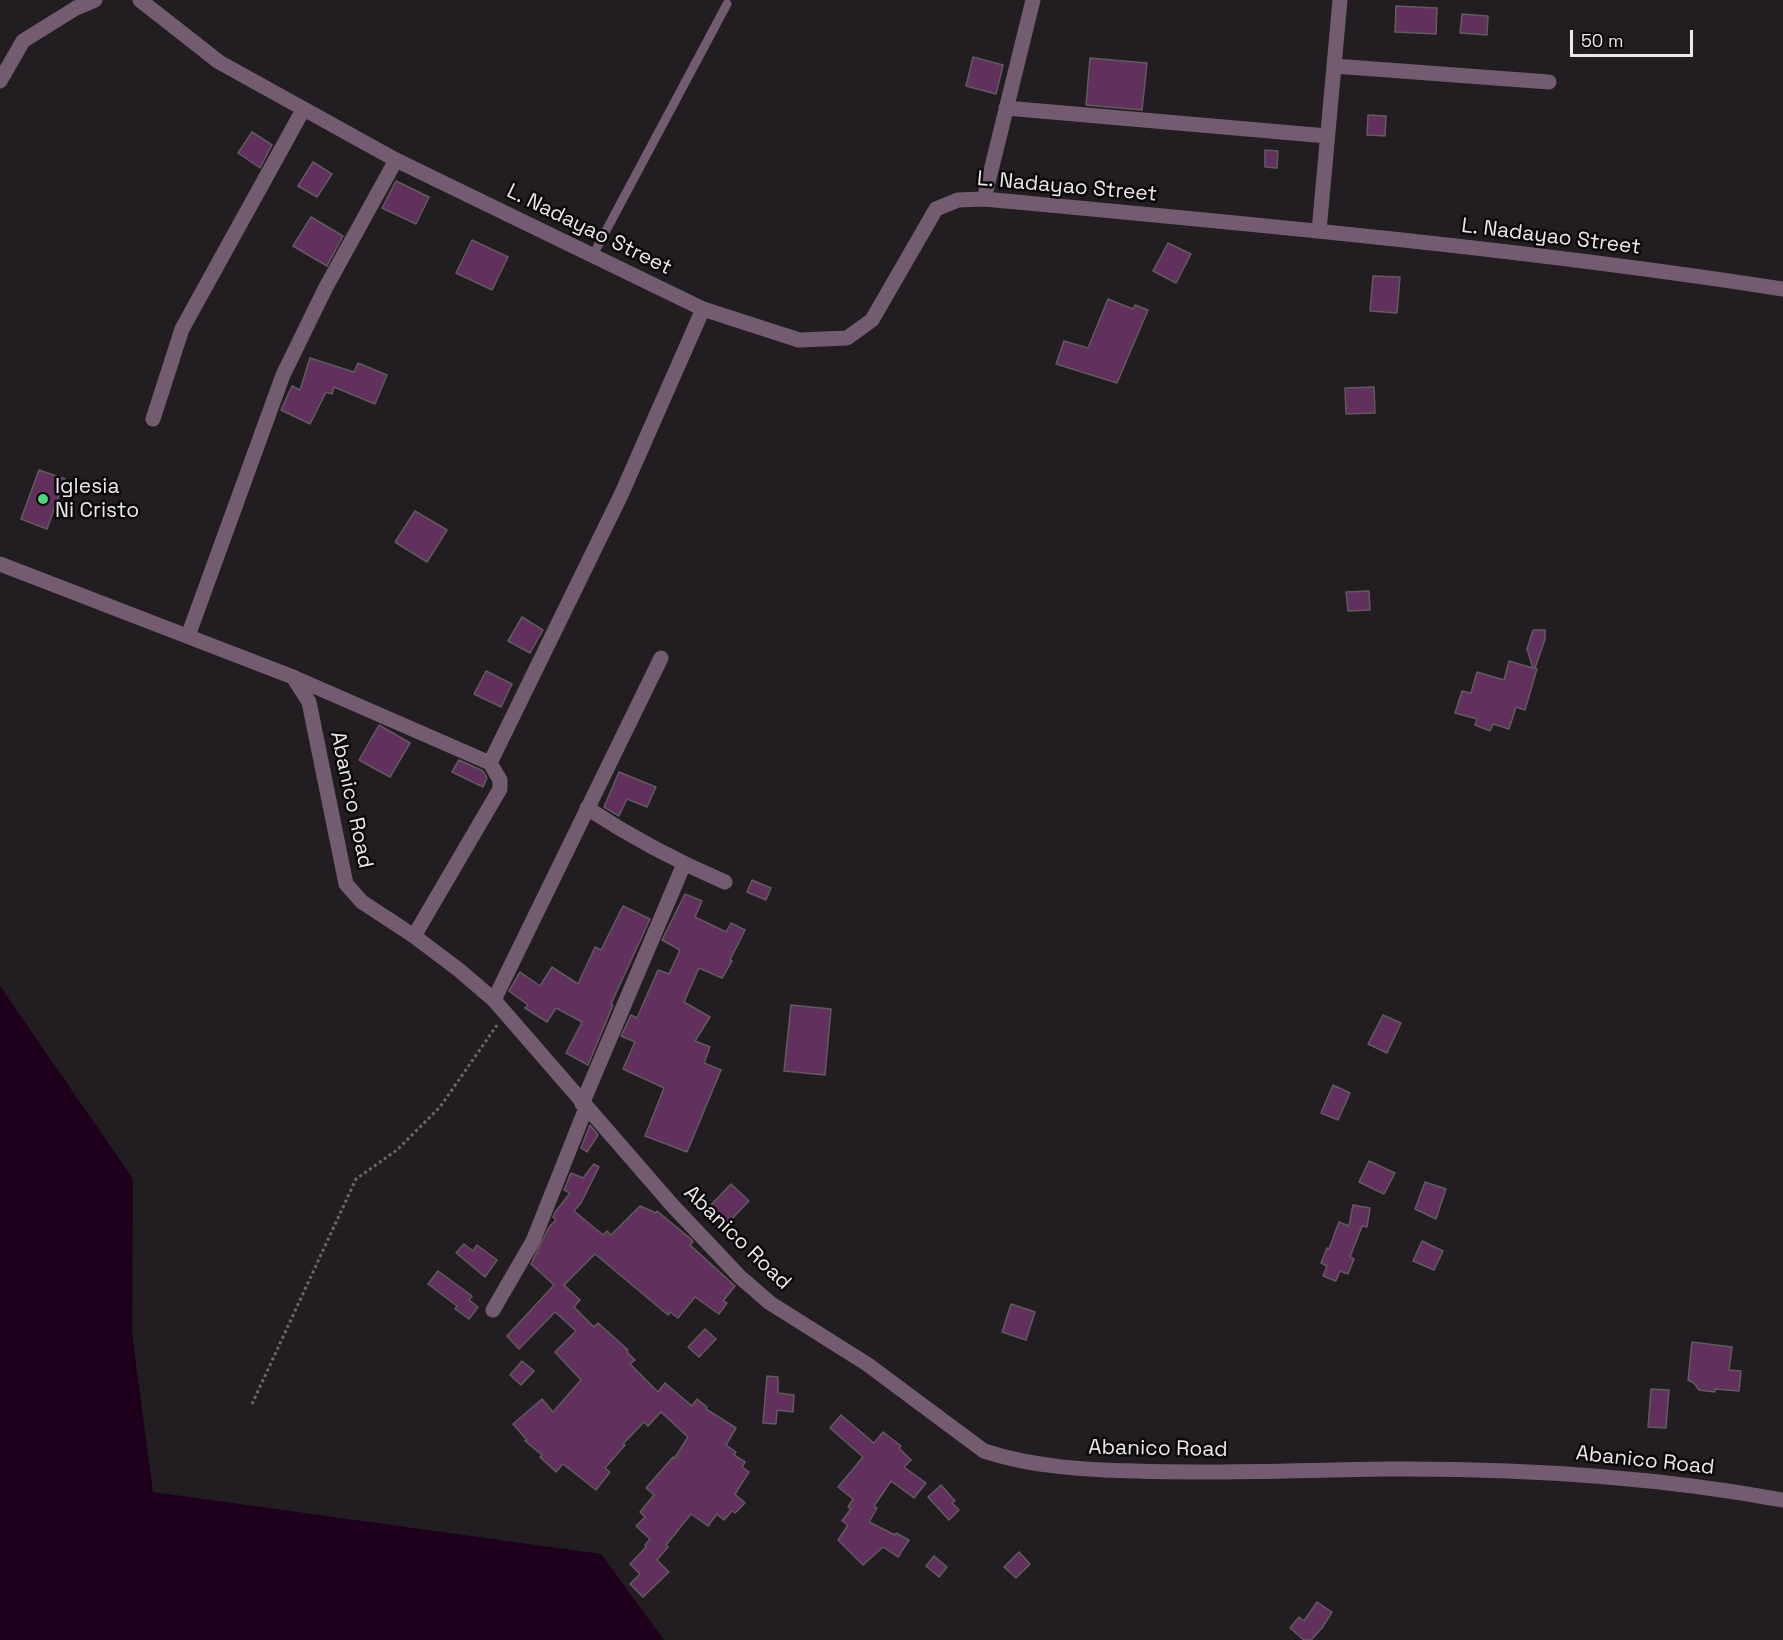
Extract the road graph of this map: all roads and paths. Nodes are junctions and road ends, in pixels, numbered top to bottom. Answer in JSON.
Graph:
{"nodes":[{"id":1,"x":95,"y":0,"type":"edge"},
{"id":2,"x":140,"y":0,"type":"edge"},
{"id":3,"x":1033,"y":0,"type":"edge"},
{"id":4,"x":1340,"y":0,"type":"edge"},
{"id":5,"x":727,"y":4,"type":"dead end"},
{"id":6,"x":1334,"y":66,"type":"junction"},
{"id":7,"x":0,"y":81,"type":"edge"},
{"id":8,"x":1549,"y":82,"type":"dead end"},
{"id":9,"x":1006,"y":108,"type":"junction"},
{"id":10,"x":303,"y":110,"type":"junction"},
{"id":11,"x":1327,"y":136,"type":"junction"},
{"id":12,"x":396,"y":160,"type":"junction"},
{"id":13,"x":984,"y":199,"type":"junction"},
{"id":14,"x":1319,"y":231,"type":"junction"},
{"id":15,"x":593,"y":255,"type":"junction"},
{"id":16,"x":1783,"y":289,"type":"edge"},
{"id":17,"x":703,"y":309,"type":"junction"},
{"id":18,"x":153,"y":419,"type":"dead end"},
{"id":19,"x":0,"y":564,"type":"edge"},
{"id":20,"x":188,"y":636,"type":"junction"},
{"id":21,"x":661,"y":658,"type":"dead end"},
{"id":22,"x":293,"y":677,"type":"junction"},
{"id":23,"x":490,"y":763,"type":"junction"},
{"id":24,"x":587,"y":808,"type":"junction"},
{"id":25,"x":684,"y":864,"type":"junction"},
{"id":26,"x":724,"y":882,"type":"dead end"},
{"id":27,"x":414,"y":936,"type":"junction"},
{"id":28,"x":494,"y":1000,"type":"junction"},
{"id":29,"x":505,"y":1014,"type":"junction"},
{"id":30,"x":584,"y":1106,"type":"junction"},
{"id":31,"x":494,"y":1310,"type":"dead end"},
{"id":32,"x":252,"y":1404,"type":"dead end"},
{"id":33,"x":1783,"y":1500,"type":"edge"}],
"edges":[{"from":1,"to":7,"type":"street"},
{"from":2,"to":10,"type":"street","name":"L. Nadayao Street"},
{"from":3,"to":9,"type":"street"},
{"from":4,"to":6,"type":"street"},
{"from":5,"to":15,"type":"lane"},
{"from":6,"to":8,"type":"street"},
{"from":6,"to":11,"type":"street"},
{"from":9,"to":11,"type":"street"},
{"from":9,"to":13,"type":"street"},
{"from":10,"to":12,"type":"street","name":"L. Nadayao Street"},
{"from":10,"to":18,"type":"street"},
{"from":11,"to":14,"type":"street"},
{"from":12,"to":15,"type":"street","name":"L. Nadayao Street"},
{"from":12,"to":20,"type":"street"},
{"from":13,"to":14,"type":"street","name":"L. Nadayao Street"},
{"from":13,"to":17,"type":"street","name":"L. Nadayao Street"},
{"from":14,"to":16,"type":"street","name":"L. Nadayao Street"},
{"from":15,"to":17,"type":"street","name":"L. Nadayao Street"},
{"from":17,"to":23,"type":"street"},
{"from":19,"to":20,"type":"street"},
{"from":20,"to":22,"type":"street"},
{"from":21,"to":24,"type":"street"},
{"from":22,"to":23,"type":"street"},
{"from":22,"to":27,"type":"street","name":"Abanico Road"},
{"from":23,"to":27,"type":"street"},
{"from":24,"to":25,"type":"street"},
{"from":24,"to":28,"type":"street"},
{"from":25,"to":26,"type":"street"},
{"from":25,"to":30,"type":"street"},
{"from":27,"to":28,"type":"street","name":"Abanico Road"},
{"from":28,"to":29,"type":"street","name":"Abanico Road"},
{"from":29,"to":30,"type":"street","name":"Abanico Road"},
{"from":29,"to":32,"type":"path"},
{"from":30,"to":31,"type":"street"},
{"from":30,"to":33,"type":"street","name":"Abanico Road"}]}
